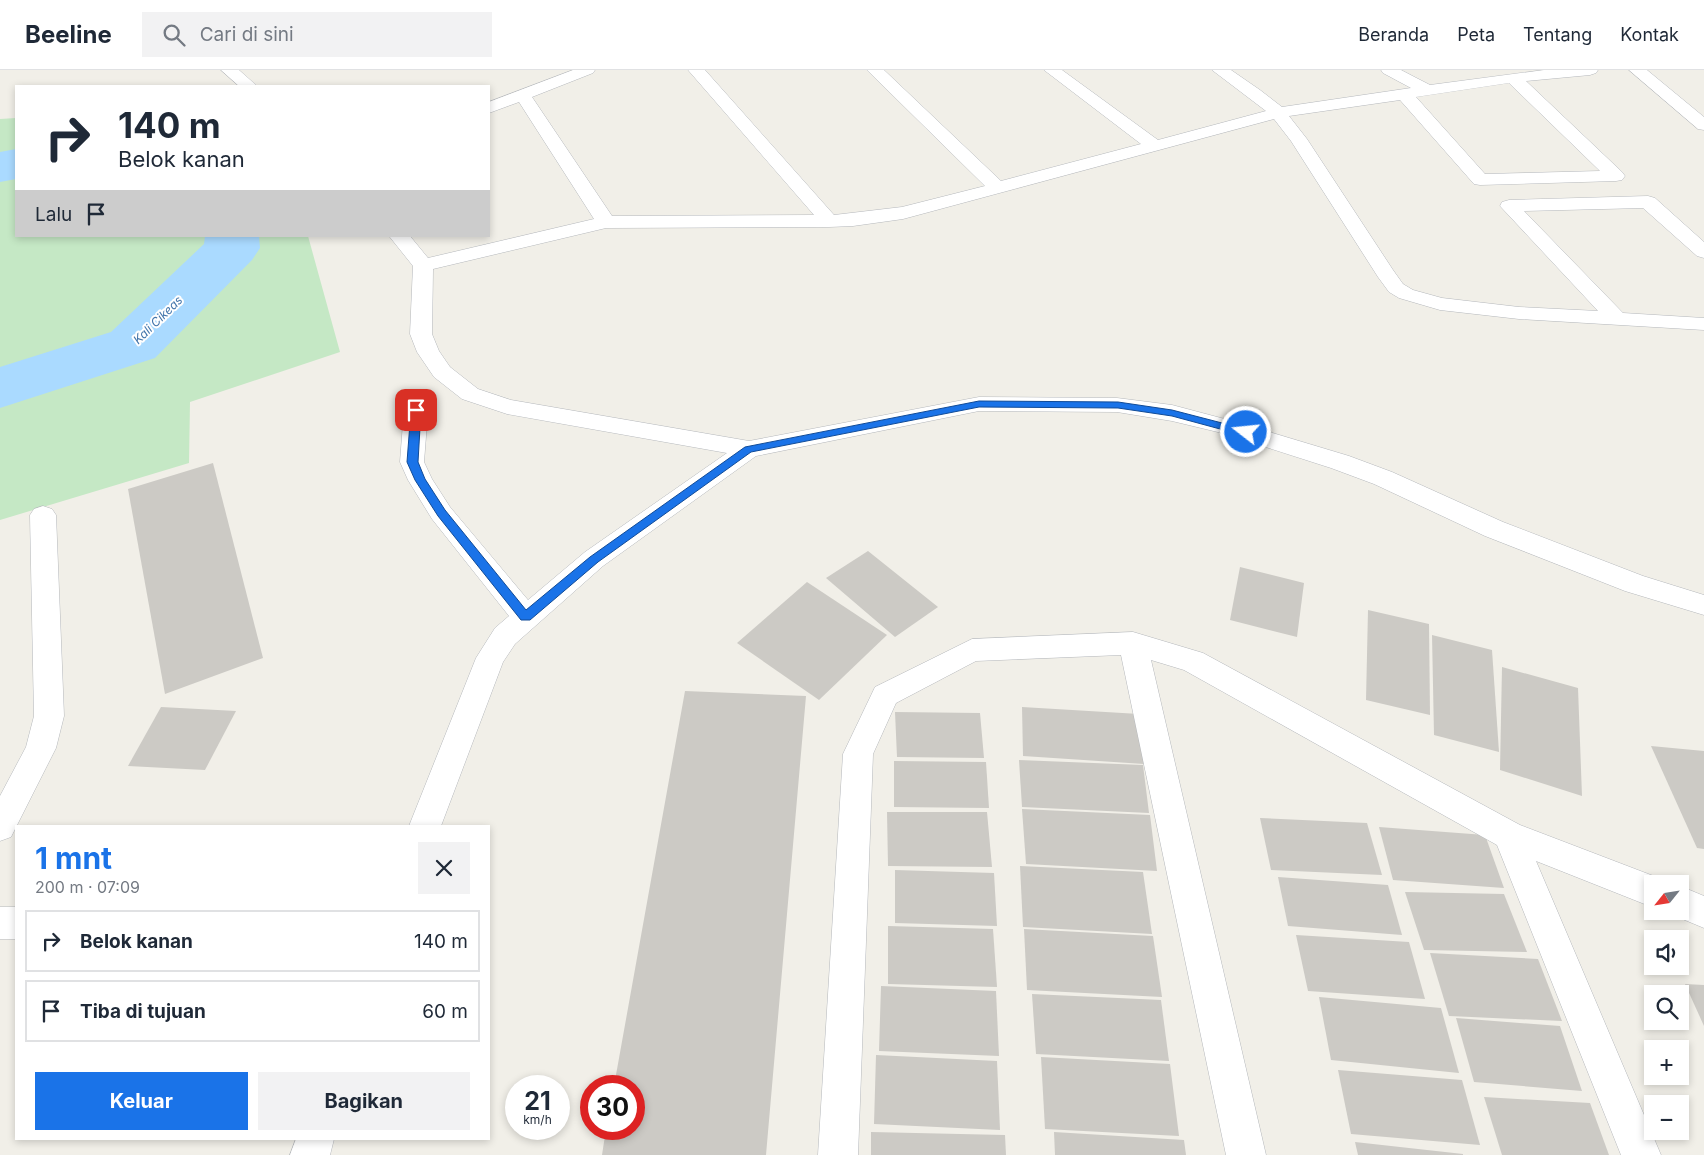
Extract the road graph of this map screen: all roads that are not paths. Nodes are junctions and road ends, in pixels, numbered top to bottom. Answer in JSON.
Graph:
{"nodes":[{"id":1,"x":230,"y":70,"type":"edge"},
{"id":2,"x":587,"y":70,"type":"edge"},
{"id":3,"x":696,"y":70,"type":"edge"},
{"id":4,"x":874,"y":70,"type":"edge"},
{"id":5,"x":1052,"y":70,"type":"edge"},
{"id":6,"x":1220,"y":70,"type":"edge"},
{"id":7,"x":1389,"y":70,"type":"edge"},
{"id":8,"x":1590,"y":70,"type":"edge"},
{"id":9,"x":1637,"y":70,"type":"edge"},
{"id":10,"x":1537,"y":72,"type":"edge"},
{"id":11,"x":1513,"y":78,"type":"junction"},
{"id":12,"x":248,"y":85,"type":"edge"},
{"id":13,"x":1428,"y":91,"type":"junction"},
{"id":14,"x":1404,"y":94,"type":"junction"},
{"id":15,"x":523,"y":95,"type":"junction"},
{"id":16,"x":490,"y":108,"type":"edge"},
{"id":17,"x":1278,"y":113,"type":"junction"},
{"id":18,"x":1704,"y":125,"type":"edge"},
{"id":19,"x":1155,"y":146,"type":"junction"},
{"id":20,"x":997,"y":187,"type":"junction"},
{"id":21,"x":829,"y":221,"type":"junction"},
{"id":22,"x":606,"y":222,"type":"junction"},
{"id":23,"x":400,"y":237,"type":"edge"},
{"id":24,"x":1704,"y":252,"type":"edge"},
{"id":25,"x":423,"y":264,"type":"junction"},
{"id":26,"x":1617,"y":319,"type":"junction"},
{"id":27,"x":1704,"y":324,"type":"edge"},
{"id":28,"x":416,"y":410,"type":"dead end"},
{"id":29,"x":748,"y":449,"type":"junction"},
{"id":30,"x":43,"y":515,"type":"dead end"},
{"id":31,"x":1704,"y":605,"type":"edge"},
{"id":32,"x":526,"y":617,"type":"junction"},
{"id":33,"x":1132,"y":643,"type":"junction"},
{"id":34,"x":426,"y":825,"type":"edge"},
{"id":35,"x":0,"y":826,"type":"edge"},
{"id":36,"x":1509,"y":835,"type":"junction"},
{"id":37,"x":1644,"y":888,"type":"edge"},
{"id":38,"x":1689,"y":906,"type":"edge"},
{"id":39,"x":1704,"y":912,"type":"edge"},
{"id":40,"x":0,"y":923,"type":"edge"},
{"id":41,"x":15,"y":923,"type":"edge"},
{"id":42,"x":315,"y":1140,"type":"edge"},
{"id":43,"x":310,"y":1155,"type":"edge"},
{"id":44,"x":838,"y":1155,"type":"edge"},
{"id":45,"x":1246,"y":1155,"type":"edge"},
{"id":46,"x":1641,"y":1155,"type":"edge"}],
"edges":[{"from":1,"to":12,"type":"street"},
{"from":2,"to":15,"type":"street"},
{"from":3,"to":21,"type":"street"},
{"from":4,"to":20,"type":"street"},
{"from":5,"to":19,"type":"street"},
{"from":6,"to":17,"type":"street"},
{"from":7,"to":13,"type":"street"},
{"from":8,"to":10,"type":"street"},
{"from":9,"to":18,"type":"street"},
{"from":10,"to":11,"type":"street"},
{"from":11,"to":13,"type":"street"},
{"from":11,"to":14,"type":"street"},
{"from":13,"to":14,"type":"street"},
{"from":14,"to":17,"type":"street"},
{"from":15,"to":16,"type":"street"},
{"from":15,"to":22,"type":"street"},
{"from":17,"to":19,"type":"street"},
{"from":17,"to":26,"type":"street"},
{"from":19,"to":20,"type":"street"},
{"from":20,"to":21,"type":"street"},
{"from":21,"to":22,"type":"street"},
{"from":22,"to":25,"type":"street"},
{"from":23,"to":25,"type":"street"},
{"from":24,"to":26,"type":"street"},
{"from":25,"to":29,"type":"street"},
{"from":26,"to":27,"type":"street"},
{"from":28,"to":32,"type":"street"},
{"from":29,"to":31,"type":"street"},
{"from":29,"to":32,"type":"street"},
{"from":30,"to":35,"type":"street"},
{"from":32,"to":34,"type":"street"},
{"from":33,"to":36,"type":"street"},
{"from":33,"to":44,"type":"street"},
{"from":33,"to":45,"type":"street"},
{"from":36,"to":37,"type":"street"},
{"from":36,"to":46,"type":"street"},
{"from":38,"to":39,"type":"street"},
{"from":40,"to":41,"type":"street"},
{"from":42,"to":43,"type":"street"}]}
